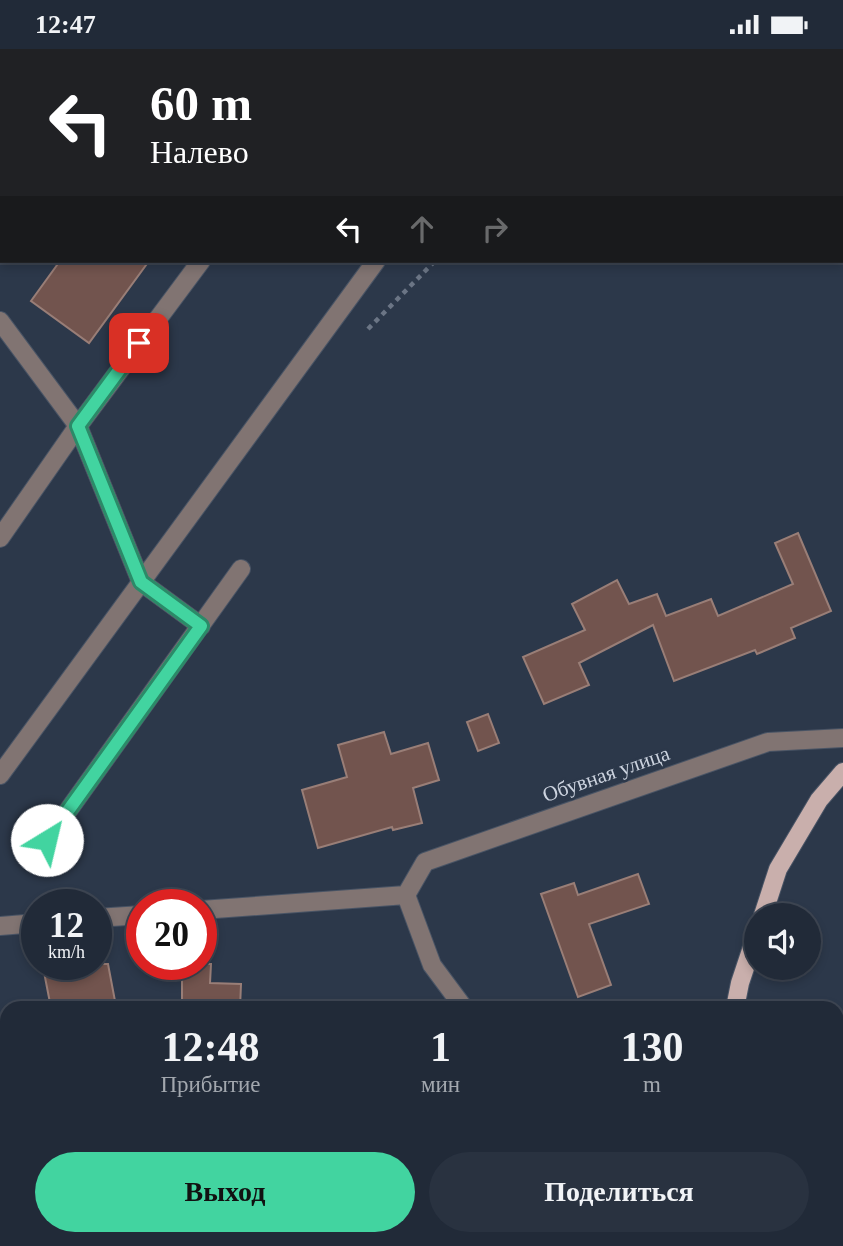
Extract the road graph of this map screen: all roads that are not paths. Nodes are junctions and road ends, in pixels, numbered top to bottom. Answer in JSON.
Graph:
{"nodes":[{"id":1,"x":200,"y":263,"type":"edge"},
{"id":2,"x":375,"y":263,"type":"edge"},
{"id":3,"x":0,"y":321,"type":"edge"},
{"id":4,"x":78,"y":426,"type":"junction"},
{"id":5,"x":0,"y":538,"type":"edge"},
{"id":6,"x":241,"y":569,"type":"dead end"},
{"id":7,"x":141,"y":582,"type":"junction"},
{"id":8,"x":201,"y":626,"type":"junction"},
{"id":9,"x":843,"y":738,"type":"edge"},
{"id":10,"x":843,"y":772,"type":"edge"},
{"id":11,"x":0,"y":775,"type":"edge"},
{"id":12,"x":32,"y":862,"type":"dead end"},
{"id":13,"x":406,"y":895,"type":"junction"},
{"id":14,"x":766,"y":903,"type":"edge"},
{"id":15,"x":217,"y":910,"type":"edge"},
{"id":16,"x":21,"y":924,"type":"edge"},
{"id":17,"x":0,"y":926,"type":"edge"},
{"id":18,"x":744,"y":971,"type":"edge"},
{"id":19,"x":459,"y":1001,"type":"edge"},
{"id":20,"x":736,"y":1001,"type":"edge"}],
"edges":[{"from":1,"to":4,"type":"street"},
{"from":2,"to":7,"type":"street"},
{"from":3,"to":4,"type":"street"},
{"from":4,"to":5,"type":"street"},
{"from":4,"to":7,"type":"street"},
{"from":6,"to":8,"type":"street"},
{"from":7,"to":8,"type":"street"},
{"from":7,"to":11,"type":"street"},
{"from":8,"to":12,"type":"street"},
{"from":9,"to":13,"type":"street","name":"Обувная улица"},
{"from":10,"to":14,"type":"main road"},
{"from":13,"to":15,"type":"street"},
{"from":13,"to":19,"type":"street"},
{"from":16,"to":17,"type":"street"},
{"from":18,"to":20,"type":"main road"}]}
